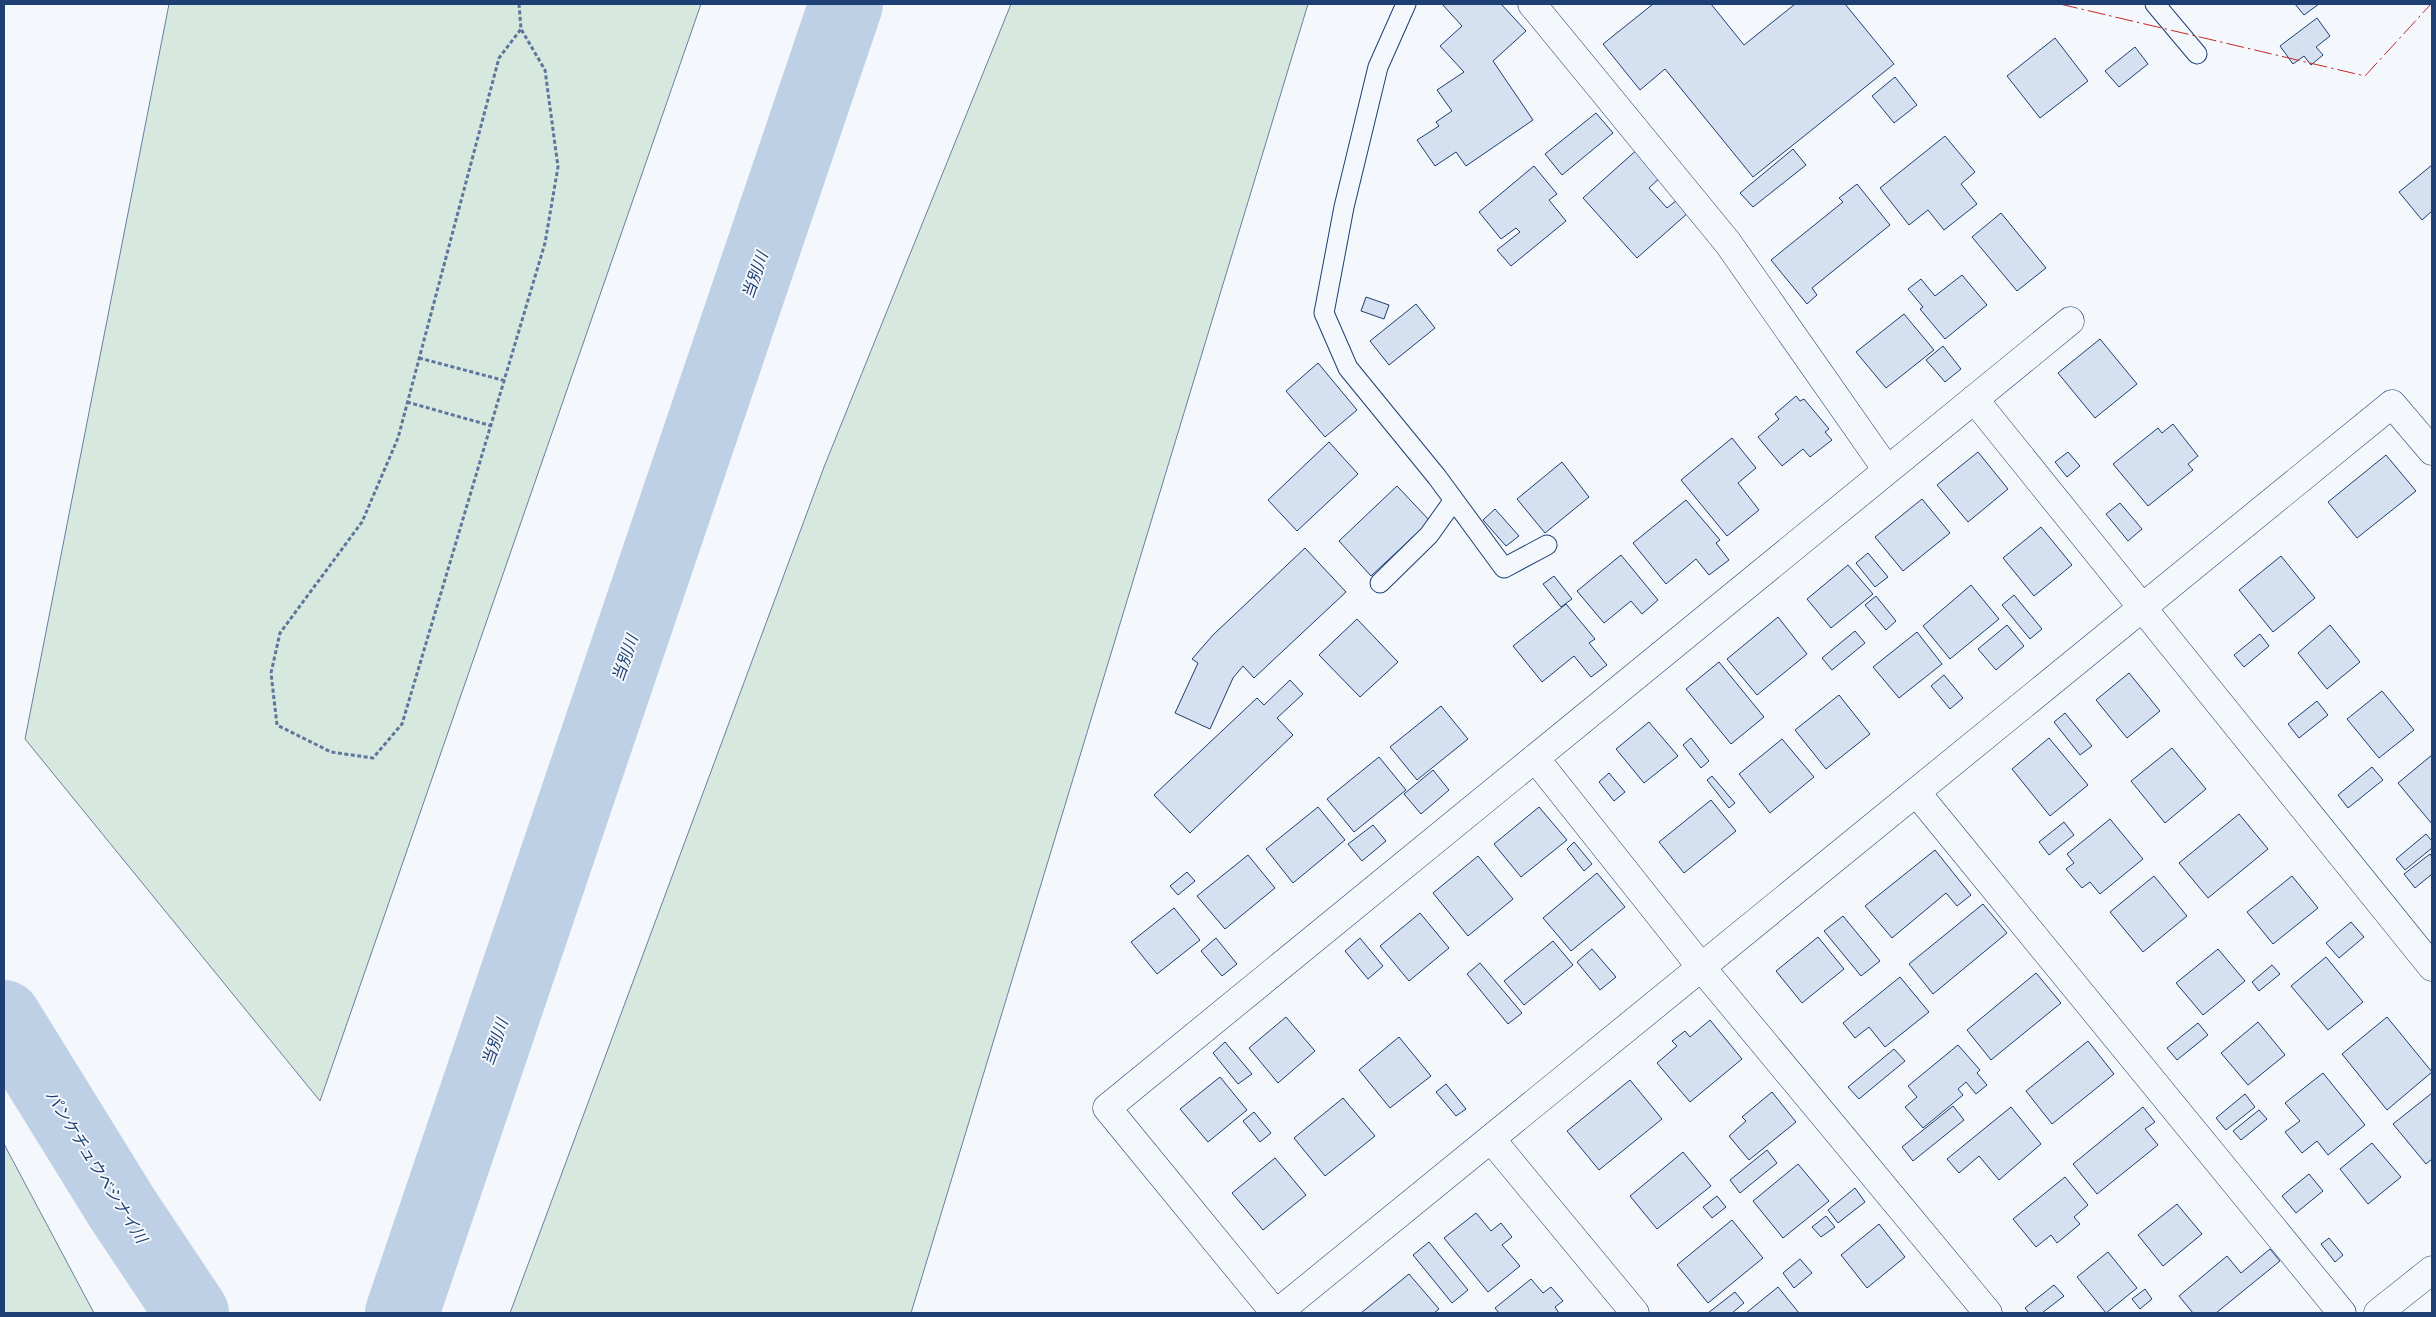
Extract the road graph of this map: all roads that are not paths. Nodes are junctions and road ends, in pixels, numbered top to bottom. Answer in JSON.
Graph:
{"nodes":[{"id":1,"x":1406,"y":4,"type":"edge"},
{"id":2,"x":1532,"y":4,"type":"edge"},
{"id":3,"x":2155,"y":4,"type":"edge"},
{"id":4,"x":2197,"y":54,"type":"dead end"},
{"id":5,"x":2070,"y":321,"type":"dead end"},
{"id":6,"x":1974,"y":399,"type":"junction"},
{"id":7,"x":2432,"y":451,"type":"edge"},
{"id":8,"x":1887,"y":470,"type":"junction"},
{"id":9,"x":1454,"y":500,"type":"junction"},
{"id":10,"x":1547,"y":545,"type":"dead end"},
{"id":11,"x":1380,"y":583,"type":"dead end"},
{"id":12,"x":2142,"y":607,"type":"junction"},
{"id":13,"x":1535,"y":758,"type":"junction"},
{"id":14,"x":1916,"y":792,"type":"junction"},
{"id":15,"x":1701,"y":967,"type":"junction"},
{"id":16,"x":2432,"y":967,"type":"edge"},
{"id":17,"x":1491,"y":1139,"type":"junction"},
{"id":18,"x":2432,"y":1270,"type":"edge"},
{"id":19,"x":1276,"y":1313,"type":"edge"},
{"id":20,"x":1635,"y":1313,"type":"edge"},
{"id":21,"x":1988,"y":1313,"type":"edge"},
{"id":22,"x":2342,"y":1313,"type":"edge"},
{"id":23,"x":2378,"y":1313,"type":"edge"}],
"edges":[{"from":1,"to":9,"type":"lane"},
{"from":2,"to":8,"type":"street"},
{"from":3,"to":4,"type":"lane"},
{"from":5,"to":6,"type":"street"},
{"from":6,"to":8,"type":"street"},
{"from":6,"to":12,"type":"street"},
{"from":7,"to":12,"type":"street"},
{"from":8,"to":13,"type":"street"},
{"from":9,"to":10,"type":"lane"},
{"from":9,"to":11,"type":"lane"},
{"from":12,"to":14,"type":"street"},
{"from":12,"to":16,"type":"street"},
{"from":13,"to":15,"type":"street"},
{"from":13,"to":19,"type":"street"},
{"from":14,"to":15,"type":"street"},
{"from":14,"to":22,"type":"street"},
{"from":15,"to":17,"type":"street"},
{"from":15,"to":21,"type":"street"},
{"from":17,"to":19,"type":"street"},
{"from":17,"to":20,"type":"street"},
{"from":18,"to":23,"type":"street"}]}
